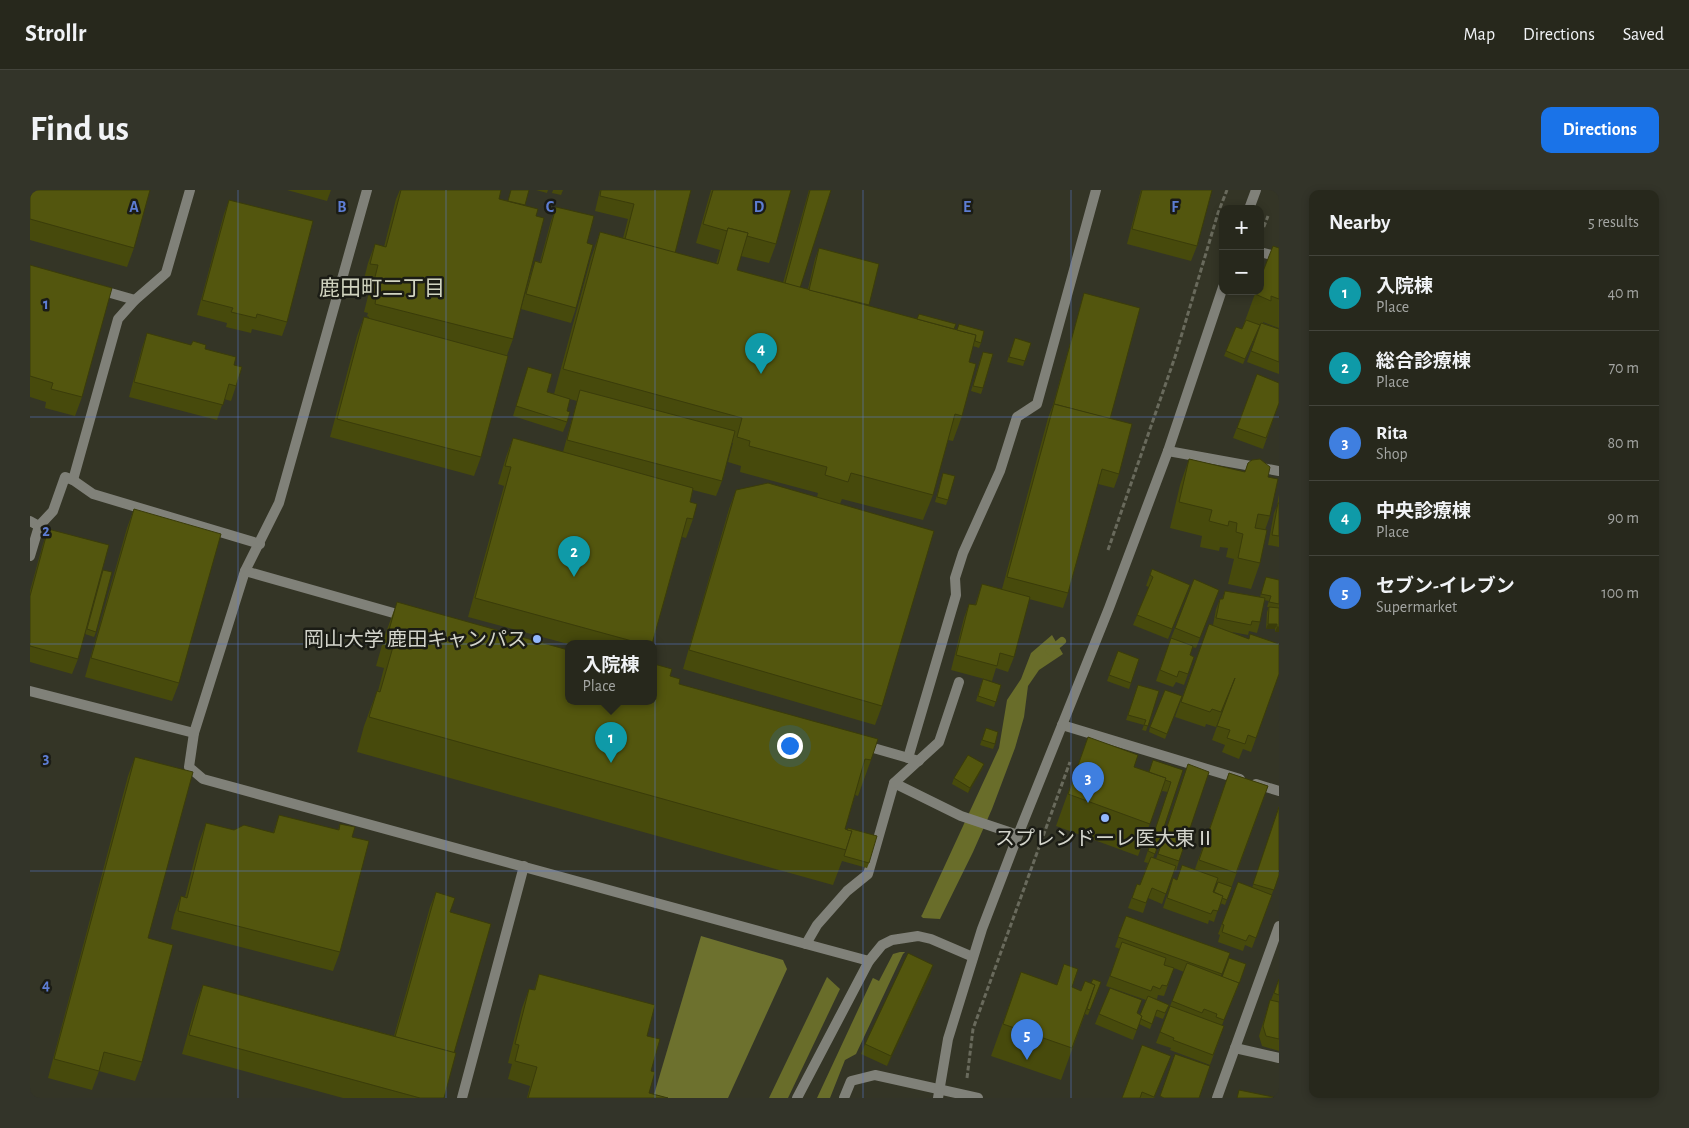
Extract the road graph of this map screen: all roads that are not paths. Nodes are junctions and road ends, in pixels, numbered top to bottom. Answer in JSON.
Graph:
{"nodes":[{"id":1,"x":190,"y":190,"type":"edge"},
{"id":2,"x":366,"y":190,"type":"edge"},
{"id":3,"x":1096,"y":190,"type":"edge"},
{"id":4,"x":1256,"y":190,"type":"edge"},
{"id":5,"x":1250,"y":205,"type":"edge"},
{"id":6,"x":1264,"y":253,"type":"edge"},
{"id":7,"x":1279,"y":257,"type":"edge"},
{"id":8,"x":87,"y":287,"type":"edge"},
{"id":9,"x":1220,"y":295,"type":"edge"},
{"id":10,"x":135,"y":300,"type":"junction"},
{"id":11,"x":1168,"y":451,"type":"junction"},
{"id":12,"x":1279,"y":471,"type":"edge"},
{"id":13,"x":73,"y":480,"type":"junction"},
{"id":14,"x":35,"y":524,"type":"edge"},
{"id":15,"x":260,"y":544,"type":"junction"},
{"id":16,"x":30,"y":556,"type":"edge"},
{"id":17,"x":246,"y":572,"type":"junction"},
{"id":18,"x":416,"y":620,"type":"edge"},
{"id":19,"x":959,"y":682,"type":"dead end"},
{"id":20,"x":30,"y":691,"type":"edge"},
{"id":21,"x":1062,"y":725,"type":"junction"},
{"id":22,"x":194,"y":733,"type":"junction"},
{"id":23,"x":852,"y":742,"type":"edge"},
{"id":24,"x":908,"y":758,"type":"junction"},
{"id":25,"x":919,"y":761,"type":"junction"},
{"id":26,"x":894,"y":783,"type":"junction"},
{"id":27,"x":1279,"y":791,"type":"edge"},
{"id":28,"x":1018,"y":834,"type":"junction"},
{"id":29,"x":524,"y":866,"type":"junction"},
{"id":30,"x":1279,"y":927,"type":"edge"},
{"id":31,"x":806,"y":944,"type":"junction"},
{"id":32,"x":972,"y":957,"type":"junction"},
{"id":33,"x":869,"y":961,"type":"junction"},
{"id":34,"x":1235,"y":1048,"type":"junction"},
{"id":35,"x":1279,"y":1058,"type":"edge"},
{"id":36,"x":939,"y":1094,"type":"edge"},
{"id":37,"x":462,"y":1098,"type":"edge"},
{"id":38,"x":797,"y":1098,"type":"edge"},
{"id":39,"x":844,"y":1098,"type":"edge"},
{"id":40,"x":978,"y":1098,"type":"edge"},
{"id":41,"x":1217,"y":1098,"type":"edge"}],
"edges":[{"from":1,"to":10,"type":"street"},
{"from":2,"to":15,"type":"street"},
{"from":3,"to":24,"type":"street"},
{"from":4,"to":5,"type":"street"},
{"from":6,"to":7,"type":"street"},
{"from":8,"to":10,"type":"street"},
{"from":9,"to":11,"type":"street"},
{"from":10,"to":13,"type":"street"},
{"from":11,"to":12,"type":"street"},
{"from":11,"to":21,"type":"street"},
{"from":13,"to":14,"type":"street"},
{"from":13,"to":15,"type":"street"},
{"from":14,"to":16,"type":"street"},
{"from":15,"to":17,"type":"street"},
{"from":17,"to":18,"type":"street"},
{"from":17,"to":22,"type":"street"},
{"from":19,"to":25,"type":"street"},
{"from":20,"to":22,"type":"street"},
{"from":21,"to":27,"type":"street"},
{"from":21,"to":28,"type":"street"},
{"from":22,"to":29,"type":"street"},
{"from":23,"to":24,"type":"street"},
{"from":24,"to":25,"type":"street"},
{"from":25,"to":26,"type":"street"},
{"from":26,"to":28,"type":"street"},
{"from":26,"to":31,"type":"street"},
{"from":28,"to":32,"type":"street"},
{"from":29,"to":31,"type":"street"},
{"from":29,"to":37,"type":"street"},
{"from":30,"to":34,"type":"street"},
{"from":31,"to":33,"type":"street"},
{"from":32,"to":33,"type":"street"},
{"from":32,"to":36,"type":"street"},
{"from":33,"to":38,"type":"street"},
{"from":34,"to":35,"type":"street"},
{"from":34,"to":41,"type":"street"},
{"from":36,"to":39,"type":"street"},
{"from":36,"to":40,"type":"street"}]}
